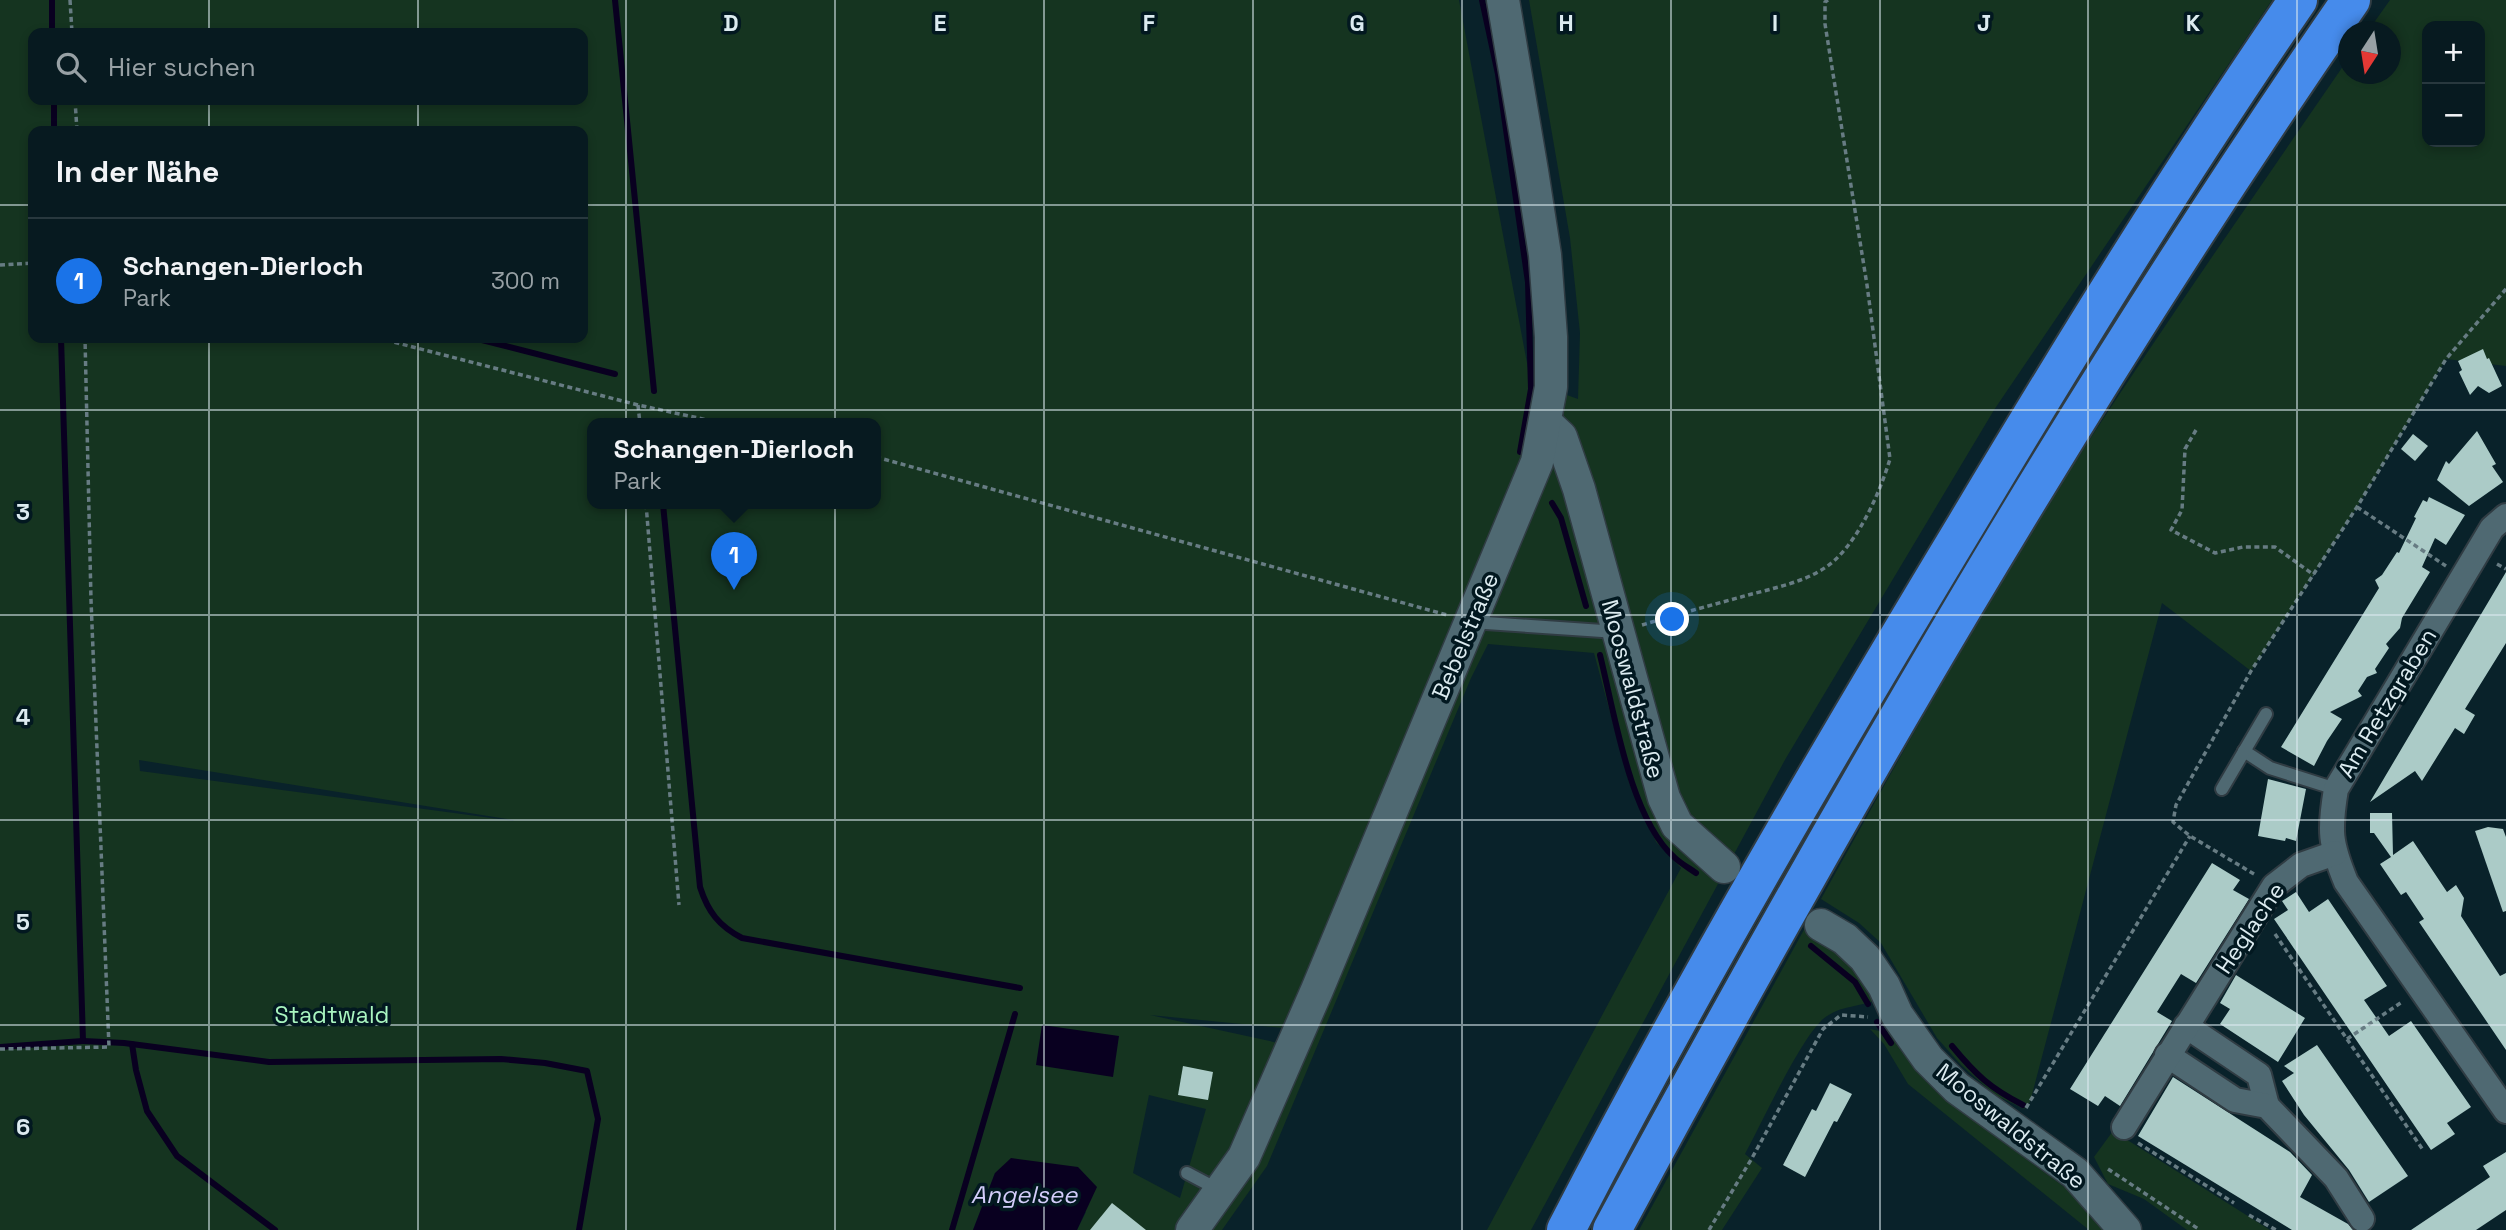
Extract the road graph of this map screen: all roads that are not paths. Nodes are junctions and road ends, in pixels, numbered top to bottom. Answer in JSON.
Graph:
{"nodes":[{"id":1,"x":1503,"y":0,"type":"edge"},
{"id":2,"x":2298,"y":0,"type":"edge"},
{"id":3,"x":2351,"y":0,"type":"edge"},
{"id":4,"x":1545,"y":422,"type":"junction"},
{"id":5,"x":1537,"y":462,"type":"junction"},
{"id":6,"x":1579,"y":489,"type":"junction"},
{"id":7,"x":2506,"y":516,"type":"edge"},
{"id":8,"x":1471,"y":622,"type":"junction"},
{"id":9,"x":1617,"y":632,"type":"junction"},
{"id":10,"x":2266,"y":713,"type":"dead end"},
{"id":11,"x":2244,"y":751,"type":"junction"},
{"id":12,"x":2222,"y":789,"type":"dead end"},
{"id":13,"x":2336,"y":789,"type":"junction"},
{"id":14,"x":2334,"y":853,"type":"junction"},
{"id":15,"x":1724,"y":867,"type":"dead end"},
{"id":16,"x":1821,"y":925,"type":"dead end"},
{"id":17,"x":2186,"y":1026,"type":"junction"},
{"id":18,"x":2167,"y":1055,"type":"junction"},
{"id":19,"x":2267,"y":1106,"type":"junction"},
{"id":20,"x":2506,"y":1111,"type":"edge"},
{"id":21,"x":2124,"y":1128,"type":"road end"},
{"id":22,"x":1187,"y":1173,"type":"dead end"},
{"id":23,"x":1221,"y":1191,"type":"junction"},
{"id":24,"x":2362,"y":1219,"type":"dead end"},
{"id":25,"x":1192,"y":1230,"type":"edge"},
{"id":26,"x":1566,"y":1230,"type":"edge"},
{"id":27,"x":1612,"y":1230,"type":"edge"},
{"id":28,"x":2125,"y":1230,"type":"edge"}],
"edges":[{"from":1,"to":4,"type":"street","name":"Bebelstraße"},
{"from":2,"to":26,"type":"highway"},
{"from":3,"to":27,"type":"highway"},
{"from":4,"to":5,"type":"street","name":"Bebelstraße"},
{"from":4,"to":6,"type":"street","name":"Mooswaldstraße"},
{"from":5,"to":6,"type":"street"},
{"from":5,"to":8,"type":"street","name":"Bebelstraße"},
{"from":6,"to":9,"type":"street","name":"Mooswaldstraße"},
{"from":7,"to":13,"type":"street","name":"Am Retzgraben"},
{"from":8,"to":9,"type":"lane"},
{"from":8,"to":23,"type":"street","name":"Bebelstraße"},
{"from":9,"to":15,"type":"street","name":"Mooswaldstraße"},
{"from":10,"to":11,"type":"lane"},
{"from":11,"to":12,"type":"lane"},
{"from":11,"to":13,"type":"lane"},
{"from":13,"to":14,"type":"street","name":"Am Retzgraben"},
{"from":14,"to":17,"type":"street","name":"Heglache"},
{"from":14,"to":20,"type":"street","name":"Am Retzgraben"},
{"from":16,"to":28,"type":"street","name":"Mooswaldstraße"},
{"from":17,"to":18,"type":"street","name":"Heglache"},
{"from":17,"to":19,"type":"street"},
{"from":18,"to":19,"type":"street"},
{"from":18,"to":21,"type":"street","name":"Heglache"},
{"from":19,"to":24,"type":"street"},
{"from":22,"to":23,"type":"lane"},
{"from":23,"to":25,"type":"street","name":"Bebelstraße"}]}
